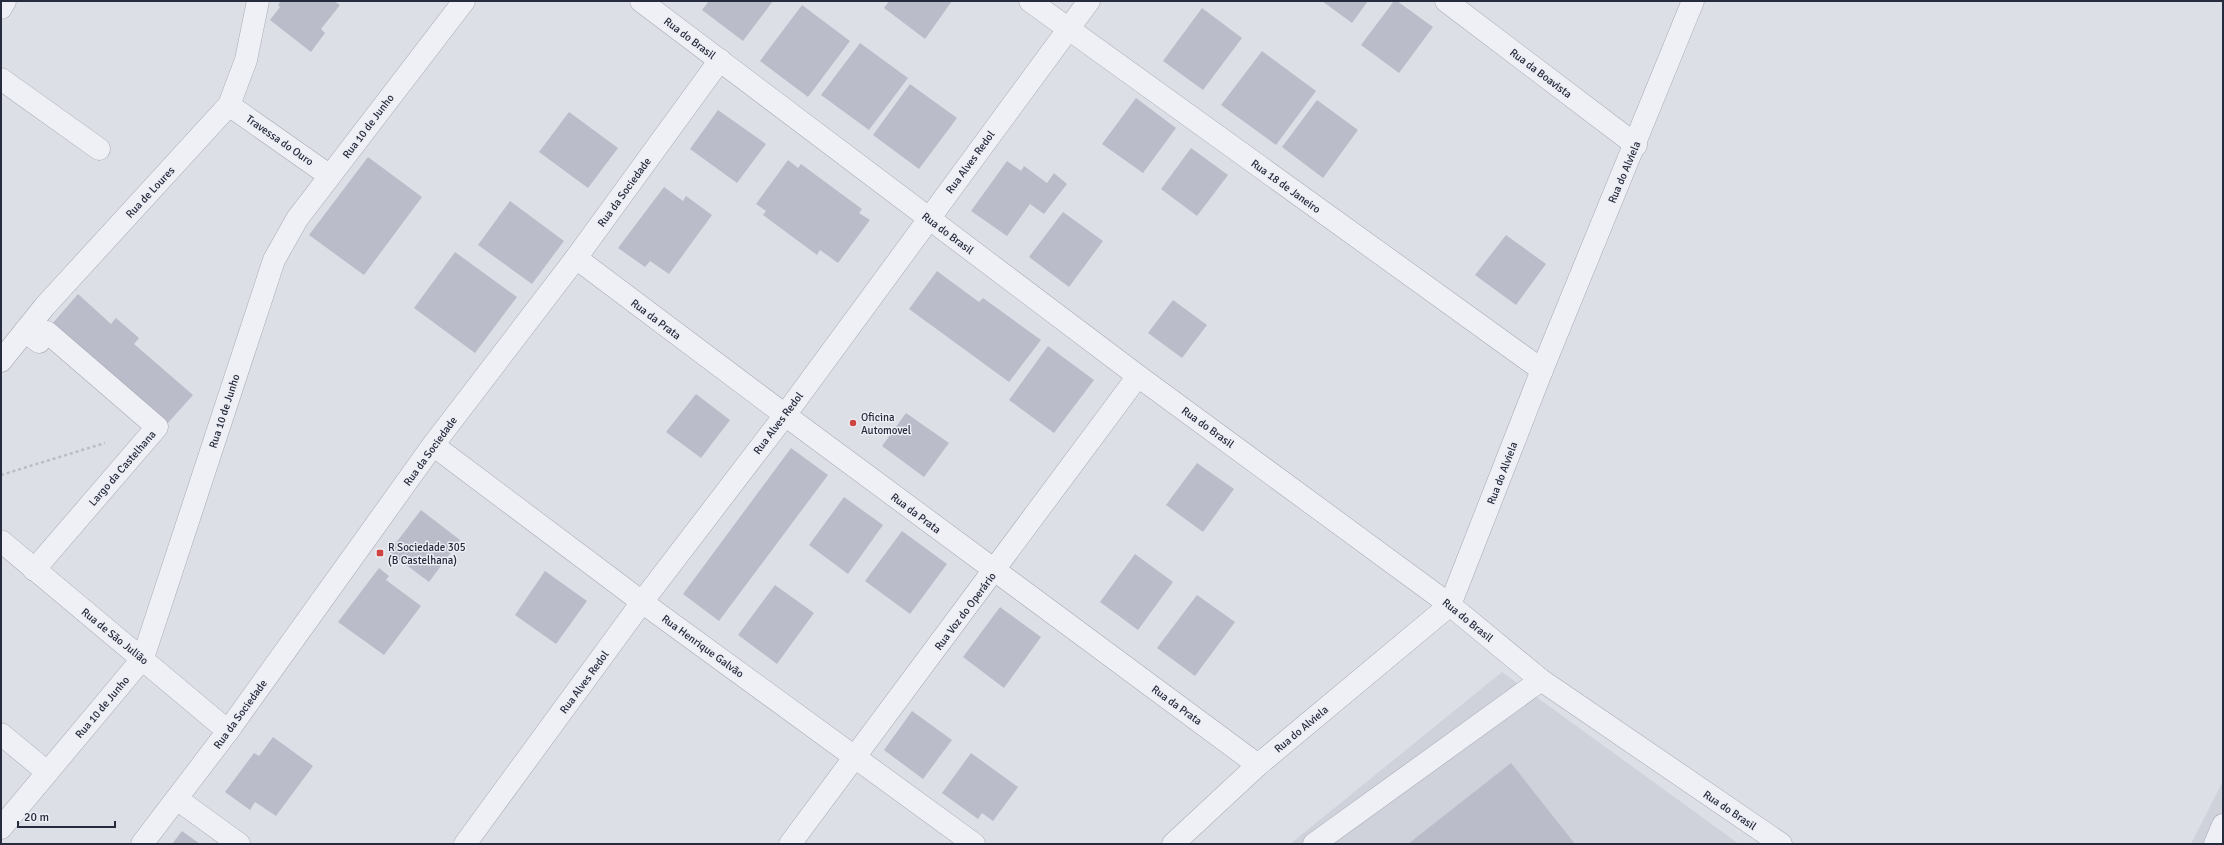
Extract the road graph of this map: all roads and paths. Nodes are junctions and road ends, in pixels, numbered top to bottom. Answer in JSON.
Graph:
{"nodes":[{"id":1,"x":5,"y":1,"type":"edge"},
{"id":2,"x":258,"y":1,"type":"edge"},
{"id":3,"x":464,"y":1,"type":"edge"},
{"id":4,"x":641,"y":1,"type":"edge"},
{"id":5,"x":1030,"y":1,"type":"edge"},
{"id":6,"x":1089,"y":1,"type":"edge"},
{"id":7,"x":1446,"y":1,"type":"edge"},
{"id":8,"x":1693,"y":1,"type":"edge"},
{"id":9,"x":1,"y":8,"type":"edge"},
{"id":10,"x":1068,"y":29,"type":"junction"},
{"id":11,"x":720,"y":60,"type":"junction"},
{"id":12,"x":1,"y":78,"type":"edge"},
{"id":13,"x":229,"y":105,"type":"junction"},
{"id":14,"x":1636,"y":145,"type":"junction"},
{"id":15,"x":99,"y":149,"type":"dead end"},
{"id":16,"x":330,"y":176,"type":"junction"},
{"id":17,"x":929,"y":219,"type":"junction"},
{"id":18,"x":576,"y":258,"type":"junction"},
{"id":19,"x":25,"y":331,"type":"junction"},
{"id":20,"x":1,"y":361,"type":"edge"},
{"id":21,"x":1542,"y":370,"type":"junction"},
{"id":22,"x":1138,"y":376,"type":"junction"},
{"id":23,"x":784,"y":415,"type":"junction"},
{"id":24,"x":113,"y":441,"type":"dead end"},
{"id":25,"x":433,"y":445,"type":"junction"},
{"id":26,"x":1,"y":475,"type":"edge"},
{"id":27,"x":1,"y":541,"type":"edge"},
{"id":28,"x":34,"y":570,"type":"junction"},
{"id":29,"x":995,"y":571,"type":"junction"},
{"id":30,"x":642,"y":602,"type":"junction"},
{"id":31,"x":1450,"y":605,"type":"junction"},
{"id":32,"x":143,"y":658,"type":"junction"},
{"id":33,"x":1541,"y":680,"type":"junction"},
{"id":34,"x":228,"y":731,"type":"junction"},
{"id":35,"x":1,"y":734,"type":"edge"},
{"id":36,"x":856,"y":756,"type":"junction"},
{"id":37,"x":1258,"y":765,"type":"junction"},
{"id":38,"x":47,"y":772,"type":"junction"},
{"id":39,"x":177,"y":799,"type":"junction"},
{"id":40,"x":2223,"y":825,"type":"edge"},
{"id":41,"x":1,"y":828,"type":"edge"},
{"id":42,"x":142,"y":844,"type":"edge"},
{"id":43,"x":239,"y":844,"type":"edge"},
{"id":44,"x":465,"y":844,"type":"edge"},
{"id":45,"x":790,"y":844,"type":"edge"},
{"id":46,"x":974,"y":844,"type":"edge"},
{"id":47,"x":1173,"y":844,"type":"edge"},
{"id":48,"x":1314,"y":844,"type":"edge"},
{"id":49,"x":1780,"y":844,"type":"edge"},
{"id":50,"x":2215,"y":844,"type":"edge"}],
"edges":[{"from":1,"to":9,"type":"street"},
{"from":2,"to":13,"type":"street","name":"Rua de Loures"},
{"from":3,"to":16,"type":"street","name":"Rua 10 de Junho"},
{"from":4,"to":11,"type":"street","name":"Rua do Brasil"},
{"from":5,"to":10,"type":"street","name":"Rua 18 de Janeiro"},
{"from":6,"to":10,"type":"street","name":"Rua Alves Redol"},
{"from":7,"to":14,"type":"street","name":"Rua da Boavista"},
{"from":8,"to":14,"type":"street","name":"Rua do Alviela"},
{"from":10,"to":17,"type":"street","name":"Rua Alves Redol"},
{"from":10,"to":21,"type":"street","name":"Rua 18 de Janeiro"},
{"from":11,"to":17,"type":"street","name":"Rua do Brasil"},
{"from":11,"to":18,"type":"street","name":"Rua da Sociedade"},
{"from":12,"to":15,"type":"street"},
{"from":13,"to":16,"type":"street","name":"Travessa do Ouro"},
{"from":13,"to":19,"type":"street","name":"Rua de Loures"},
{"from":14,"to":21,"type":"street","name":"Rua do Alviela"},
{"from":16,"to":32,"type":"street","name":"Rua 10 de Junho"},
{"from":17,"to":22,"type":"street","name":"Rua do Brasil"},
{"from":17,"to":23,"type":"street","name":"Rua Alves Redol"},
{"from":18,"to":23,"type":"street","name":"Rua da Prata"},
{"from":18,"to":25,"type":"street","name":"Rua da Sociedade"},
{"from":19,"to":20,"type":"street","name":"Rua de Loures"},
{"from":19,"to":28,"type":"street","name":"Largo da Castelhana"},
{"from":21,"to":31,"type":"street","name":"Rua do Alviela"},
{"from":22,"to":29,"type":"street","name":"Rua Voz do Operário"},
{"from":22,"to":31,"type":"street","name":"Rua do Brasil"},
{"from":23,"to":29,"type":"street","name":"Rua da Prata"},
{"from":23,"to":30,"type":"street","name":"Rua Alves Redol"},
{"from":24,"to":26,"type":"path"},
{"from":25,"to":30,"type":"street","name":"Rua Henrique Galvão"},
{"from":25,"to":34,"type":"street","name":"Rua da Sociedade"},
{"from":27,"to":28,"type":"street","name":"Rua de São Julião"},
{"from":28,"to":32,"type":"street","name":"Rua de São Julião"},
{"from":29,"to":36,"type":"street","name":"Rua Voz do Operário"},
{"from":29,"to":37,"type":"street","name":"Rua da Prata"},
{"from":30,"to":36,"type":"street","name":"Rua Henrique Galvão"},
{"from":30,"to":44,"type":"street","name":"Rua Alves Redol"},
{"from":31,"to":33,"type":"street","name":"Rua do Brasil"},
{"from":31,"to":37,"type":"street","name":"Rua do Alviela"},
{"from":32,"to":34,"type":"street","name":"Rua de São Julião"},
{"from":32,"to":38,"type":"street","name":"Rua 10 de Junho"},
{"from":33,"to":48,"type":"street"},
{"from":33,"to":49,"type":"street","name":"Rua do Brasil"},
{"from":34,"to":39,"type":"street","name":"Rua da Sociedade"},
{"from":35,"to":38,"type":"street"},
{"from":36,"to":45,"type":"street","name":"Rua Voz do Operário"},
{"from":36,"to":46,"type":"street","name":"Rua Henrique Galvão"},
{"from":37,"to":47,"type":"street","name":"Rua do Alviela"},
{"from":38,"to":41,"type":"street","name":"Rua 10 de Junho"},
{"from":39,"to":42,"type":"street","name":"Rua da Sociedade"},
{"from":39,"to":43,"type":"street"},
{"from":40,"to":50,"type":"street"}]}
